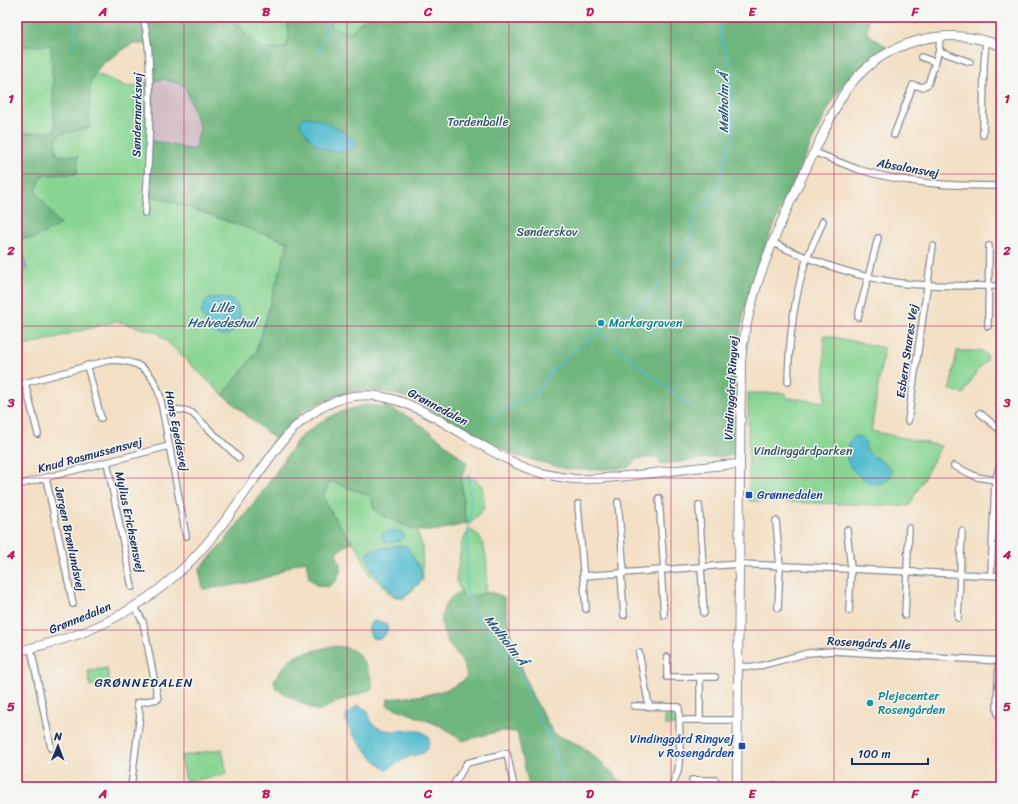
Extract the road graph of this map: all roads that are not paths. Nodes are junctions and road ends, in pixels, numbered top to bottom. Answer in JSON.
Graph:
{"nodes":[{"id":1,"x":143,"y":17,"type":"edge"},
{"id":2,"x":940,"y":37,"type":"junction"},
{"id":3,"x":986,"y":40,"type":"junction"},
{"id":4,"x":1001,"y":46,"type":"edge"},
{"id":5,"x":939,"y":51,"type":"junction"},
{"id":6,"x":921,"y":57,"type":"dead end"},
{"id":7,"x":936,"y":62,"type":"junction"},
{"id":8,"x":970,"y":62,"type":"dead end"},
{"id":9,"x":894,"y":135,"type":"dead end"},
{"id":10,"x":982,"y":135,"type":"dead end"},
{"id":11,"x":814,"y":152,"type":"junction"},
{"id":12,"x":1001,"y":186,"type":"edge"},
{"id":13,"x":145,"y":213,"type":"dead end"},
{"id":14,"x":823,"y":222,"type":"dead end"},
{"id":15,"x":878,"y":238,"type":"dead end"},
{"id":16,"x":773,"y":243,"type":"junction"},
{"id":17,"x":933,"y":246,"type":"dead end"},
{"id":18,"x":989,"y":246,"type":"dead end"},
{"id":19,"x":807,"y":259,"type":"junction"},
{"id":20,"x":868,"y":278,"type":"junction"},
{"id":21,"x":928,"y":285,"type":"junction"},
{"id":22,"x":988,"y":286,"type":"junction"},
{"id":23,"x":1001,"y":286,"type":"edge"},
{"id":24,"x":858,"y":317,"type":"dead end"},
{"id":25,"x":988,"y":326,"type":"dead end"},
{"id":26,"x":87,"y":365,"type":"junction"},
{"id":27,"x":788,"y":382,"type":"dead end"},
{"id":28,"x":25,"y":383,"type":"junction"},
{"id":29,"x":17,"y":385,"type":"edge"},
{"id":30,"x":164,"y":412,"type":"junction"},
{"id":31,"x":980,"y":413,"type":"dead end"},
{"id":32,"x":101,"y":418,"type":"dead end"},
{"id":33,"x":908,"y":421,"type":"dead end"},
{"id":34,"x":1001,"y":431,"type":"edge"},
{"id":35,"x":38,"y":434,"type":"dead end"},
{"id":36,"x":169,"y":446,"type":"junction"},
{"id":37,"x":239,"y":458,"type":"dead end"},
{"id":38,"x":107,"y":462,"type":"junction"},
{"id":39,"x":1001,"y":462,"type":"edge"},
{"id":40,"x":740,"y":464,"type":"junction"},
{"id":41,"x":954,"y":466,"type":"dead end"},
{"id":42,"x":46,"y":478,"type":"junction"},
{"id":43,"x":998,"y":481,"type":"edge"},
{"id":44,"x":17,"y":485,"type":"edge"},
{"id":45,"x":659,"y":498,"type":"dead end"},
{"id":46,"x":618,"y":502,"type":"dead end"},
{"id":47,"x":578,"y":504,"type":"dead end"},
{"id":48,"x":699,"y":505,"type":"dead end"},
{"id":49,"x":776,"y":521,"type":"dead end"},
{"id":50,"x":909,"y":528,"type":"dead end"},
{"id":51,"x":847,"y":530,"type":"dead end"},
{"id":52,"x":962,"y":531,"type":"dead end"},
{"id":53,"x":186,"y":536,"type":"dead end"},
{"id":54,"x":739,"y":564,"type":"junction"},
{"id":55,"x":780,"y":566,"type":"junction"},
{"id":56,"x":702,"y":567,"type":"junction"},
{"id":57,"x":851,"y":569,"type":"junction"},
{"id":58,"x":662,"y":570,"type":"junction"},
{"id":59,"x":907,"y":572,"type":"junction"},
{"id":60,"x":622,"y":573,"type":"junction"},
{"id":61,"x":960,"y":574,"type":"junction"},
{"id":62,"x":991,"y":575,"type":"junction"},
{"id":63,"x":583,"y":576,"type":"junction"},
{"id":64,"x":1001,"y":576,"type":"edge"},
{"id":65,"x":132,"y":587,"type":"dead end"},
{"id":66,"x":73,"y":604,"type":"dead end"},
{"id":67,"x":135,"y":607,"type":"junction"},
{"id":68,"x":778,"y":608,"type":"dead end"},
{"id":69,"x":586,"y":609,"type":"dead end"},
{"id":70,"x":849,"y":611,"type":"dead end"},
{"id":71,"x":704,"y":613,"type":"dead end"},
{"id":72,"x":624,"y":615,"type":"dead end"},
{"id":73,"x":664,"y":615,"type":"dead end"},
{"id":74,"x":905,"y":615,"type":"dead end"},
{"id":75,"x":958,"y":618,"type":"dead end"},
{"id":76,"x":30,"y":648,"type":"junction"},
{"id":77,"x":17,"y":649,"type":"edge"},
{"id":78,"x":17,"y":652,"type":"edge"},
{"id":79,"x":639,"y":653,"type":"dead end"},
{"id":80,"x":667,"y":657,"type":"dead end"},
{"id":81,"x":1000,"y":661,"type":"edge"},
{"id":82,"x":738,"y":666,"type":"junction"},
{"id":83,"x":700,"y":677,"type":"junction"},
{"id":84,"x":716,"y":677,"type":"dead end"},
{"id":85,"x":634,"y":706,"type":"dead end"},
{"id":86,"x":649,"y":706,"type":"junction"},
{"id":87,"x":1001,"y":718,"type":"edge"},
{"id":88,"x":680,"y":720,"type":"junction"},
{"id":89,"x":700,"y":720,"type":"junction"},
{"id":90,"x":738,"y":720,"type":"junction"},
{"id":91,"x":51,"y":748,"type":"dead end"},
{"id":92,"x":692,"y":780,"type":"dead end"},
{"id":93,"x":700,"y":780,"type":"junction"},
{"id":94,"x":715,"y":780,"type":"dead end"},
{"id":95,"x":131,"y":787,"type":"edge"},
{"id":96,"x":452,"y":787,"type":"edge"},
{"id":97,"x":514,"y":787,"type":"edge"},
{"id":98,"x":672,"y":787,"type":"edge"},
{"id":99,"x":700,"y":787,"type":"edge"},
{"id":100,"x":737,"y":787,"type":"edge"}],
"edges":[{"from":1,"to":13,"type":"street","name":"Søndermarksvej"},
{"from":2,"to":3,"type":"street","name":"Vindinggård Ringvej"},
{"from":2,"to":5,"type":"street"},
{"from":2,"to":11,"type":"street","name":"Vindinggård Ringvej"},
{"from":3,"to":4,"type":"street","name":"Vindinggård Ringvej"},
{"from":3,"to":10,"type":"street"},
{"from":5,"to":7,"type":"street"},
{"from":5,"to":8,"type":"street"},
{"from":6,"to":7,"type":"street"},
{"from":7,"to":9,"type":"street"},
{"from":11,"to":12,"type":"street","name":"Absalonsvej"},
{"from":11,"to":16,"type":"street","name":"Vindinggård Ringvej"},
{"from":14,"to":19,"type":"street"},
{"from":15,"to":20,"type":"street"},
{"from":16,"to":19,"type":"street"},
{"from":16,"to":40,"type":"street","name":"Vindinggård Ringvej"},
{"from":17,"to":21,"type":"street","name":"Esbern Snares Vej"},
{"from":18,"to":22,"type":"street"},
{"from":19,"to":20,"type":"street"},
{"from":19,"to":27,"type":"street"},
{"from":20,"to":21,"type":"street"},
{"from":20,"to":24,"type":"street"},
{"from":21,"to":22,"type":"street"},
{"from":21,"to":33,"type":"street","name":"Esbern Snares Vej"},
{"from":22,"to":23,"type":"street"},
{"from":22,"to":25,"type":"street"},
{"from":26,"to":28,"type":"street","name":"Hans Egedesvej"},
{"from":26,"to":30,"type":"street","name":"Hans Egedesvej"},
{"from":26,"to":32,"type":"street"},
{"from":28,"to":29,"type":"street","name":"Hans Egedesvej"},
{"from":28,"to":35,"type":"street"},
{"from":30,"to":36,"type":"street","name":"Hans Egedesvej"},
{"from":30,"to":37,"type":"street"},
{"from":31,"to":34,"type":"street"},
{"from":36,"to":38,"type":"street","name":"Knud Rasmussensvej"},
{"from":36,"to":53,"type":"street","name":"Hans Egedesvej"},
{"from":38,"to":42,"type":"street","name":"Knud Rasmussensvej"},
{"from":38,"to":65,"type":"street","name":"Mylius Erichsensvej"},
{"from":39,"to":43,"type":"street"},
{"from":40,"to":54,"type":"street","name":"Vindinggård Ringvej"},
{"from":40,"to":67,"type":"street","name":"Grønnedalen"},
{"from":41,"to":43,"type":"street"},
{"from":42,"to":44,"type":"street","name":"Knud Rasmussensvej"},
{"from":42,"to":66,"type":"street","name":"Jørgen Brønlundsvej"},
{"from":43,"to":62,"type":"street"},
{"from":45,"to":58,"type":"street"},
{"from":46,"to":60,"type":"street"},
{"from":47,"to":63,"type":"street"},
{"from":48,"to":56,"type":"street"},
{"from":49,"to":55,"type":"street"},
{"from":50,"to":59,"type":"street"},
{"from":51,"to":57,"type":"street"},
{"from":52,"to":61,"type":"street"},
{"from":54,"to":55,"type":"street"},
{"from":54,"to":56,"type":"street"},
{"from":54,"to":82,"type":"street","name":"Vindinggård Ringvej"},
{"from":55,"to":57,"type":"street"},
{"from":55,"to":68,"type":"street"},
{"from":56,"to":58,"type":"street"},
{"from":56,"to":71,"type":"street"},
{"from":57,"to":59,"type":"street"},
{"from":57,"to":70,"type":"street"},
{"from":58,"to":60,"type":"street"},
{"from":58,"to":73,"type":"street"},
{"from":59,"to":61,"type":"street"},
{"from":59,"to":74,"type":"street"},
{"from":60,"to":63,"type":"street"},
{"from":60,"to":72,"type":"street"},
{"from":61,"to":62,"type":"street"},
{"from":61,"to":75,"type":"street"},
{"from":62,"to":64,"type":"street"},
{"from":63,"to":69,"type":"street"},
{"from":67,"to":76,"type":"street","name":"Grønnedalen"},
{"from":67,"to":95,"type":"street"},
{"from":76,"to":77,"type":"street","name":"Grønnedalen"},
{"from":76,"to":78,"type":"street","name":"Grønnedalen"},
{"from":76,"to":91,"type":"street"},
{"from":79,"to":86,"type":"street"},
{"from":80,"to":83,"type":"street"},
{"from":81,"to":82,"type":"street","name":"Rosengårds Alle"},
{"from":81,"to":87,"type":"street","name":"Rosengårds Alle"},
{"from":82,"to":90,"type":"street","name":"Vindinggård Ringvej"},
{"from":83,"to":84,"type":"street"},
{"from":83,"to":89,"type":"street"},
{"from":85,"to":86,"type":"street"},
{"from":86,"to":88,"type":"street"},
{"from":88,"to":89,"type":"street"},
{"from":88,"to":98,"type":"street"},
{"from":89,"to":90,"type":"street"},
{"from":90,"to":100,"type":"street","name":"Vindinggård Ringvej"},
{"from":92,"to":93,"type":"street"},
{"from":93,"to":94,"type":"street"},
{"from":93,"to":99,"type":"street"},
{"from":96,"to":97,"type":"street"}]}
